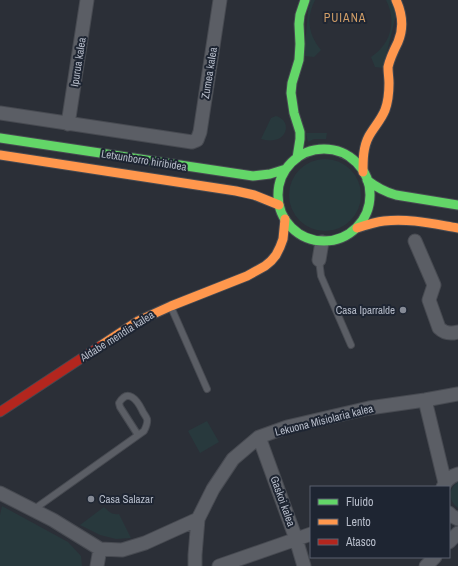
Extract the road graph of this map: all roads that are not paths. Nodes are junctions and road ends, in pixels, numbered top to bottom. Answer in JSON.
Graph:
{"nodes":[{"id":1,"x":87,"y":0,"type":"edge"},
{"id":2,"x":220,"y":0,"type":"edge"},
{"id":3,"x":305,"y":0,"type":"edge"},
{"id":4,"x":396,"y":0,"type":"edge"},
{"id":5,"x":0,"y":113,"type":"edge"},
{"id":6,"x":68,"y":124,"type":"junction"},
{"id":7,"x":0,"y":138,"type":"edge"},
{"id":8,"x":0,"y":155,"type":"edge"},
{"id":9,"x":297,"y":158,"type":"junction"},
{"id":10,"x":286,"y":169,"type":"junction"},
{"id":11,"x":365,"y":176,"type":"junction"},
{"id":12,"x":279,"y":205,"type":"junction"},
{"id":13,"x":458,"y":205,"type":"edge"},
{"id":14,"x":285,"y":219,"type":"junction"},
{"id":15,"x":357,"y":228,"type":"junction"},
{"id":16,"x":458,"y":228,"type":"edge"},
{"id":17,"x":307,"y":238,"type":"junction"},
{"id":18,"x":415,"y":241,"type":"dead end"},
{"id":19,"x":322,"y":242,"type":"junction"},
{"id":20,"x":280,"y":250,"type":"junction"},
{"id":21,"x":319,"y":260,"type":"joint"},
{"id":22,"x":171,"y":306,"type":"junction"},
{"id":23,"x":458,"y":332,"type":"edge"},
{"id":24,"x":350,"y":345,"type":"dead end"},
{"id":25,"x":207,"y":389,"type":"dead end"},
{"id":26,"x":458,"y":394,"type":"edge"},
{"id":27,"x":424,"y":400,"type":"junction"},
{"id":28,"x":0,"y":412,"type":"edge"},
{"id":29,"x":138,"y":435,"type":"junction"},
{"id":30,"x":259,"y":437,"type":"junction"},
{"id":31,"x":458,"y":474,"type":"edge"},
{"id":32,"x":444,"y":485,"type":"edge"},
{"id":33,"x":0,"y":493,"type":"edge"},
{"id":34,"x":33,"y":510,"type":"junction"},
{"id":35,"x":198,"y":519,"type":"junction"},
{"id":36,"x":458,"y":533,"type":"edge"},
{"id":37,"x":310,"y":534,"type":"edge"},
{"id":38,"x":296,"y":539,"type":"junction"},
{"id":39,"x":450,"y":541,"type":"edge"},
{"id":40,"x":100,"y":549,"type":"junction"},
{"id":41,"x":434,"y":558,"type":"edge"},
{"id":42,"x":97,"y":566,"type":"edge"},
{"id":43,"x":195,"y":566,"type":"edge"},
{"id":44,"x":219,"y":566,"type":"edge"},
{"id":45,"x":304,"y":566,"type":"edge"},
{"id":46,"x":426,"y":566,"type":"edge"}],
"edges":[{"from":1,"to":6,"type":"street","name":"Ipurua kalea"},
{"from":2,"to":6,"type":"street","name":"Zumea kalea"},
{"from":3,"to":9,"type":"main road"},
{"from":4,"to":11,"type":"main road"},
{"from":5,"to":6,"type":"street"},
{"from":7,"to":10,"type":"main road","name":"Letxunborro hiribidea"},
{"from":8,"to":12,"type":"main road","name":"Letxunborro hiribidea"},
{"from":9,"to":10,"type":"main road"},
{"from":9,"to":11,"type":"main road"},
{"from":10,"to":12,"type":"main road"},
{"from":11,"to":13,"type":"main road"},
{"from":11,"to":15,"type":"main road"},
{"from":12,"to":14,"type":"main road"},
{"from":14,"to":17,"type":"main road"},
{"from":14,"to":20,"type":"main road","name":"Aldabe mendia kalea"},
{"from":15,"to":16,"type":"main road"},
{"from":15,"to":19,"type":"main road"},
{"from":17,"to":19,"type":"main road"},
{"from":17,"to":20,"type":"main road","name":"Aldabe mendia kalea"},
{"from":18,"to":23,"type":"street"},
{"from":19,"to":21,"type":"street"},
{"from":20,"to":22,"type":"main road","name":"Aldabe mendia kalea"},
{"from":21,"to":24,"type":"lane"},
{"from":22,"to":25,"type":"lane"},
{"from":22,"to":28,"type":"main road","name":"Aldabe mendia kalea"},
{"from":26,"to":27,"type":"street","name":"Lekuona Misiolaria kalea"},
{"from":27,"to":30,"type":"street","name":"Lekuona Misiolaria kalea"},
{"from":27,"to":32,"type":"street"},
{"from":29,"to":29,"type":"lane"},
{"from":29,"to":34,"type":"lane"},
{"from":30,"to":35,"type":"street","name":"Lekuona Misiolaria kalea"},
{"from":30,"to":38,"type":"street","name":"Gaskoi kalea"},
{"from":31,"to":32,"type":"street"},
{"from":33,"to":34,"type":"street"},
{"from":34,"to":40,"type":"street"},
{"from":35,"to":40,"type":"street"},
{"from":35,"to":43,"type":"street"},
{"from":36,"to":39,"type":"street"},
{"from":37,"to":38,"type":"street"},
{"from":38,"to":44,"type":"street"},
{"from":38,"to":45,"type":"street","name":"Gaskoi kalea"},
{"from":40,"to":42,"type":"street"},
{"from":41,"to":46,"type":"street"}]}
